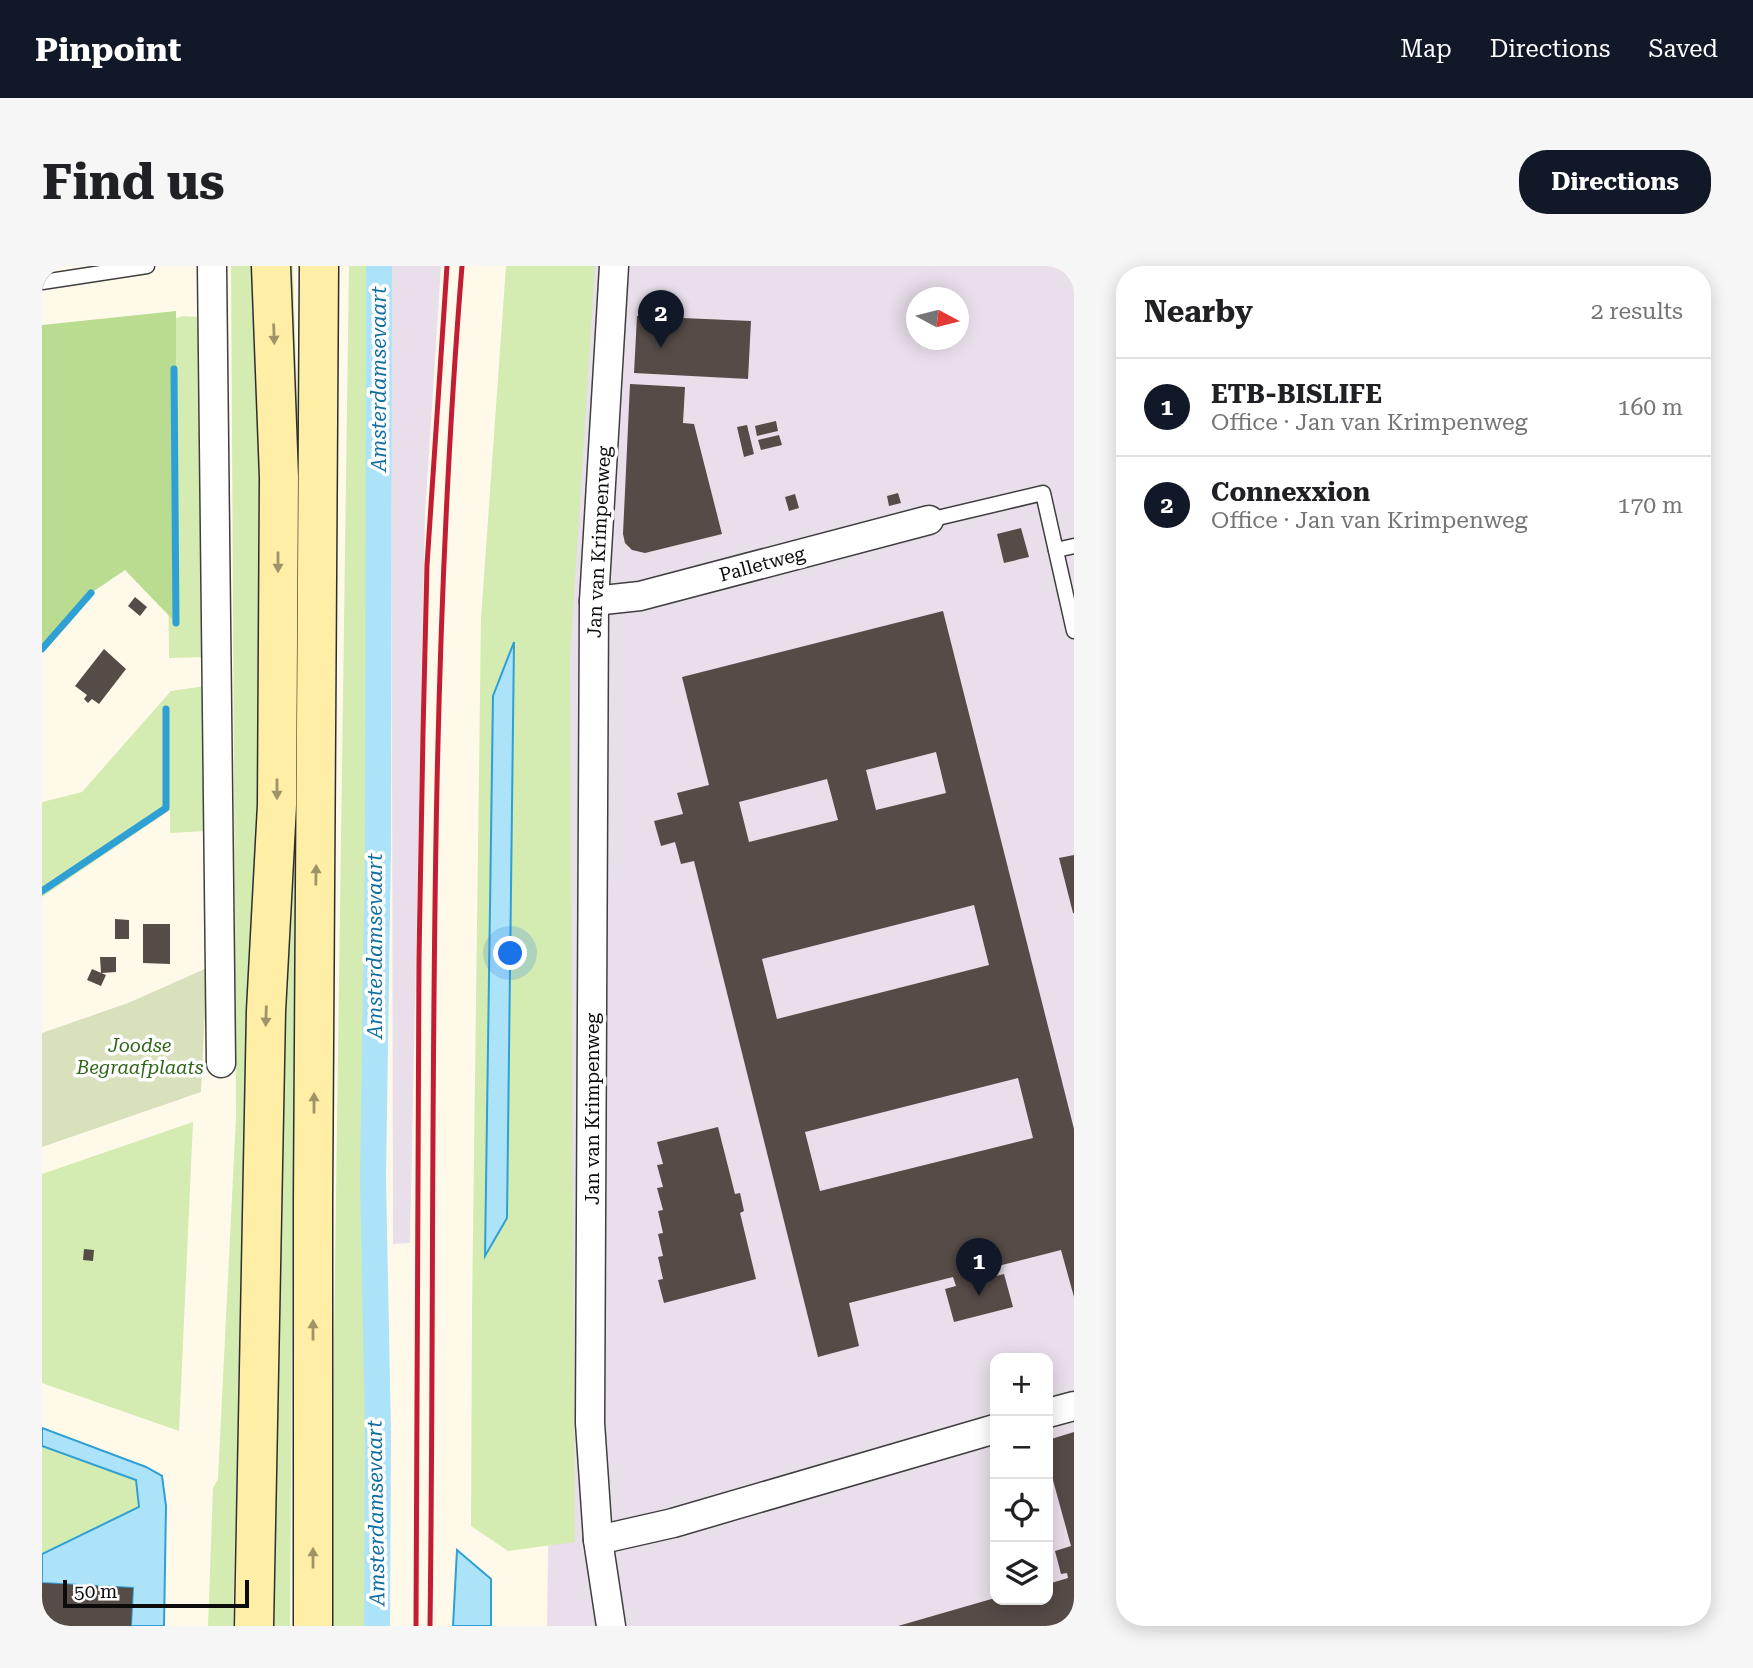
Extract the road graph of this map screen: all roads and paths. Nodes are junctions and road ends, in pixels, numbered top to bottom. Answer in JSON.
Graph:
{"nodes":[{"id":1,"x":147,"y":266,"type":"edge"},
{"id":2,"x":212,"y":266,"type":"edge"},
{"id":3,"x":271,"y":266,"type":"edge"},
{"id":4,"x":319,"y":266,"type":"edge"},
{"id":5,"x":614,"y":266,"type":"edge"},
{"id":6,"x":42,"y":282,"type":"edge"},
{"id":7,"x":929,"y":520,"type":"joint"},
{"id":8,"x":1074,"y":546,"type":"edge"},
{"id":9,"x":1056,"y":551,"type":"junction"},
{"id":10,"x":594,"y":601,"type":"junction"},
{"id":11,"x":1074,"y":631,"type":"edge"},
{"id":12,"x":221,"y":1063,"type":"dead end"},
{"id":13,"x":1074,"y":1406,"type":"edge"},
{"id":14,"x":1053,"y":1412,"type":"edge"},
{"id":15,"x":990,"y":1430,"type":"edge"},
{"id":16,"x":598,"y":1540,"type":"junction"},
{"id":17,"x":624,"y":1551,"type":"dead end"},
{"id":18,"x":254,"y":1626,"type":"edge"},
{"id":19,"x":313,"y":1626,"type":"edge"},
{"id":20,"x":611,"y":1626,"type":"edge"}],
"edges":[{"from":1,"to":6,"type":"lane"},
{"from":2,"to":12,"type":"street"},
{"from":3,"to":18,"type":"main road","one_way":true},
{"from":19,"to":4,"type":"main road","one_way":true},
{"from":5,"to":10,"type":"street","name":"Jan van Krimpenweg"},
{"from":7,"to":9,"type":"lane"},
{"from":7,"to":10,"type":"street","name":"Palletweg"},
{"from":8,"to":9,"type":"lane"},
{"from":9,"to":11,"type":"lane"},
{"from":10,"to":16,"type":"street","name":"Jan van Krimpenweg"},
{"from":13,"to":14,"type":"street"},
{"from":15,"to":16,"type":"street"},
{"from":16,"to":17,"type":"lane"},
{"from":16,"to":20,"type":"street","name":"Jan van Krimpenweg"}]}
